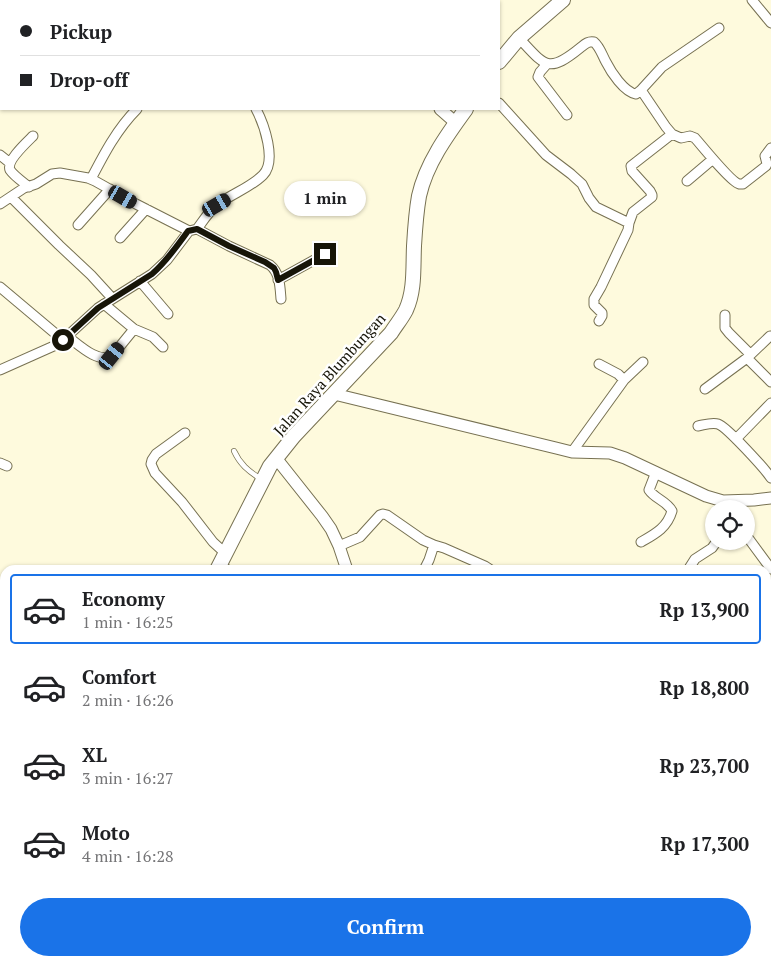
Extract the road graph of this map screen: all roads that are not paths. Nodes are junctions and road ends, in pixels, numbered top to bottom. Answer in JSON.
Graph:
{"nodes":[{"id":1,"x":563,"y":0,"type":"edge"},
{"id":2,"x":752,"y":0,"type":"edge"},
{"id":3,"x":771,"y":23,"type":"edge"},
{"id":4,"x":719,"y":28,"type":"dead end"},
{"id":5,"x":519,"y":38,"type":"junction"},
{"id":6,"x":500,"y":61,"type":"edge"},
{"id":7,"x":547,"y":64,"type":"junction"},
{"id":8,"x":641,"y":90,"type":"junction"},
{"id":9,"x":500,"y":103,"type":"edge"},
{"id":10,"x":136,"y":110,"type":"edge"},
{"id":11,"x":256,"y":110,"type":"edge"},
{"id":12,"x":442,"y":110,"type":"edge"},
{"id":13,"x":465,"y":110,"type":"edge"},
{"id":14,"x":567,"y":115,"type":"dead end"},
{"id":15,"x":456,"y":123,"type":"junction"},
{"id":16,"x":672,"y":134,"type":"junction"},
{"id":17,"x":33,"y":136,"type":"dead end"},
{"id":18,"x":771,"y":148,"type":"edge"},
{"id":19,"x":0,"y":155,"type":"edge"},
{"id":20,"x":713,"y":159,"type":"junction"},
{"id":21,"x":10,"y":163,"type":"junction"},
{"id":22,"x":91,"y":179,"type":"junction"},
{"id":23,"x":687,"y":181,"type":"dead end"},
{"id":24,"x":29,"y":187,"type":"junction"},
{"id":25,"x":110,"y":189,"type":"junction"},
{"id":26,"x":11,"y":197,"type":"junction"},
{"id":27,"x":0,"y":204,"type":"edge"},
{"id":28,"x":146,"y":209,"type":"junction"},
{"id":29,"x":629,"y":223,"type":"junction"},
{"id":30,"x":78,"y":225,"type":"dead end"},
{"id":31,"x":193,"y":230,"type":"junction"},
{"id":32,"x":120,"y":238,"type":"dead end"},
{"id":33,"x":325,"y":254,"type":"dead end"},
{"id":34,"x":278,"y":280,"type":"junction"},
{"id":35,"x":140,"y":281,"type":"junction"},
{"id":36,"x":0,"y":287,"type":"edge"},
{"id":37,"x":281,"y":300,"type":"dead end"},
{"id":38,"x":108,"y":301,"type":"junction"},
{"id":39,"x":168,"y":314,"type":"dead end"},
{"id":40,"x":725,"y":315,"type":"dead end"},
{"id":41,"x":599,"y":321,"type":"dead end"},
{"id":42,"x":134,"y":329,"type":"junction"},
{"id":43,"x":770,"y":336,"type":"edge"},
{"id":44,"x":65,"y":338,"type":"junction"},
{"id":45,"x":163,"y":347,"type":"dead end"},
{"id":46,"x":748,"y":356,"type":"junction"},
{"id":47,"x":643,"y":362,"type":"dead end"},
{"id":48,"x":599,"y":364,"type":"dead end"},
{"id":49,"x":0,"y":370,"type":"edge"},
{"id":50,"x":624,"y":380,"type":"junction"},
{"id":51,"x":771,"y":382,"type":"edge"},
{"id":52,"x":705,"y":388,"type":"dead end"},
{"id":53,"x":334,"y":394,"type":"junction"},
{"id":54,"x":771,"y":402,"type":"edge"},
{"id":55,"x":698,"y":426,"type":"dead end"},
{"id":56,"x":185,"y":433,"type":"dead end"},
{"id":57,"x":736,"y":439,"type":"junction"},
{"id":58,"x":234,"y":451,"type":"dead end"},
{"id":59,"x":572,"y":452,"type":"junction"},
{"id":60,"x":276,"y":458,"type":"junction"},
{"id":61,"x":656,"y":472,"type":"junction"},
{"id":62,"x":771,"y":478,"type":"edge"},
{"id":63,"x":262,"y":480,"type":"junction"},
{"id":64,"x":771,"y":498,"type":"edge"},
{"id":65,"x":714,"y":500,"type":"edge"},
{"id":66,"x":754,"y":500,"type":"edge"},
{"id":67,"x":641,"y":542,"type":"dead end"},
{"id":68,"x":434,"y":545,"type":"junction"},
{"id":69,"x":339,"y":546,"type":"junction"},
{"id":70,"x":755,"y":548,"type":"edge"},
{"id":71,"x":709,"y":550,"type":"edge"},
{"id":72,"x":222,"y":565,"type":"edge"},
{"id":73,"x":345,"y":565,"type":"edge"},
{"id":74,"x":426,"y":565,"type":"edge"},
{"id":75,"x":483,"y":565,"type":"edge"},
{"id":76,"x":692,"y":565,"type":"edge"},
{"id":77,"x":768,"y":565,"type":"edge"}],
"edges":[{"from":1,"to":5,"type":"main road"},
{"from":2,"to":3,"type":"street"},
{"from":4,"to":8,"type":"street"},
{"from":5,"to":6,"type":"main road"},
{"from":5,"to":7,"type":"street"},
{"from":7,"to":8,"type":"street"},
{"from":7,"to":14,"type":"street"},
{"from":8,"to":16,"type":"street"},
{"from":9,"to":29,"type":"street"},
{"from":10,"to":22,"type":"street"},
{"from":11,"to":31,"type":"street"},
{"from":12,"to":15,"type":"street"},
{"from":13,"to":15,"type":"main road","name":"Jalan Raya Blumbungan"},
{"from":15,"to":53,"type":"main road","name":"Jalan Raya Blumbungan"},
{"from":16,"to":20,"type":"street"},
{"from":16,"to":29,"type":"street"},
{"from":17,"to":21,"type":"street"},
{"from":18,"to":20,"type":"street"},
{"from":19,"to":21,"type":"street"},
{"from":20,"to":23,"type":"street"},
{"from":21,"to":24,"type":"street"},
{"from":22,"to":24,"type":"street"},
{"from":22,"to":25,"type":"street"},
{"from":24,"to":26,"type":"street"},
{"from":25,"to":28,"type":"street"},
{"from":25,"to":30,"type":"street"},
{"from":26,"to":27,"type":"street"},
{"from":26,"to":38,"type":"street"},
{"from":28,"to":31,"type":"street"},
{"from":28,"to":32,"type":"street"},
{"from":29,"to":41,"type":"street"},
{"from":31,"to":34,"type":"street"},
{"from":31,"to":35,"type":"street"},
{"from":33,"to":34,"type":"street"},
{"from":34,"to":37,"type":"street"},
{"from":35,"to":38,"type":"street"},
{"from":35,"to":39,"type":"street"},
{"from":36,"to":44,"type":"street"},
{"from":38,"to":42,"type":"street"},
{"from":38,"to":44,"type":"street"},
{"from":40,"to":46,"type":"street"},
{"from":42,"to":44,"type":"street"},
{"from":42,"to":45,"type":"street"},
{"from":43,"to":46,"type":"street"},
{"from":44,"to":49,"type":"street"},
{"from":46,"to":51,"type":"street"},
{"from":46,"to":52,"type":"street"},
{"from":47,"to":50,"type":"street"},
{"from":48,"to":50,"type":"street"},
{"from":50,"to":59,"type":"street"},
{"from":53,"to":59,"type":"street"},
{"from":53,"to":60,"type":"main road","name":"Jalan Raya Blumbungan"},
{"from":54,"to":57,"type":"street"},
{"from":55,"to":57,"type":"street"},
{"from":56,"to":72,"type":"street"},
{"from":57,"to":62,"type":"street"},
{"from":58,"to":63,"type":"lane"},
{"from":59,"to":61,"type":"street"},
{"from":60,"to":63,"type":"main road","name":"Jalan Raya Blumbungan"},
{"from":60,"to":69,"type":"street"},
{"from":61,"to":65,"type":"street"},
{"from":61,"to":67,"type":"street"},
{"from":63,"to":72,"type":"main road","name":"Jalan Raya Blumbungan"},
{"from":64,"to":66,"type":"street"},
{"from":68,"to":69,"type":"street"},
{"from":68,"to":74,"type":"street"},
{"from":68,"to":75,"type":"street"},
{"from":69,"to":73,"type":"street"},
{"from":70,"to":77,"type":"street"},
{"from":71,"to":76,"type":"street"}]}
